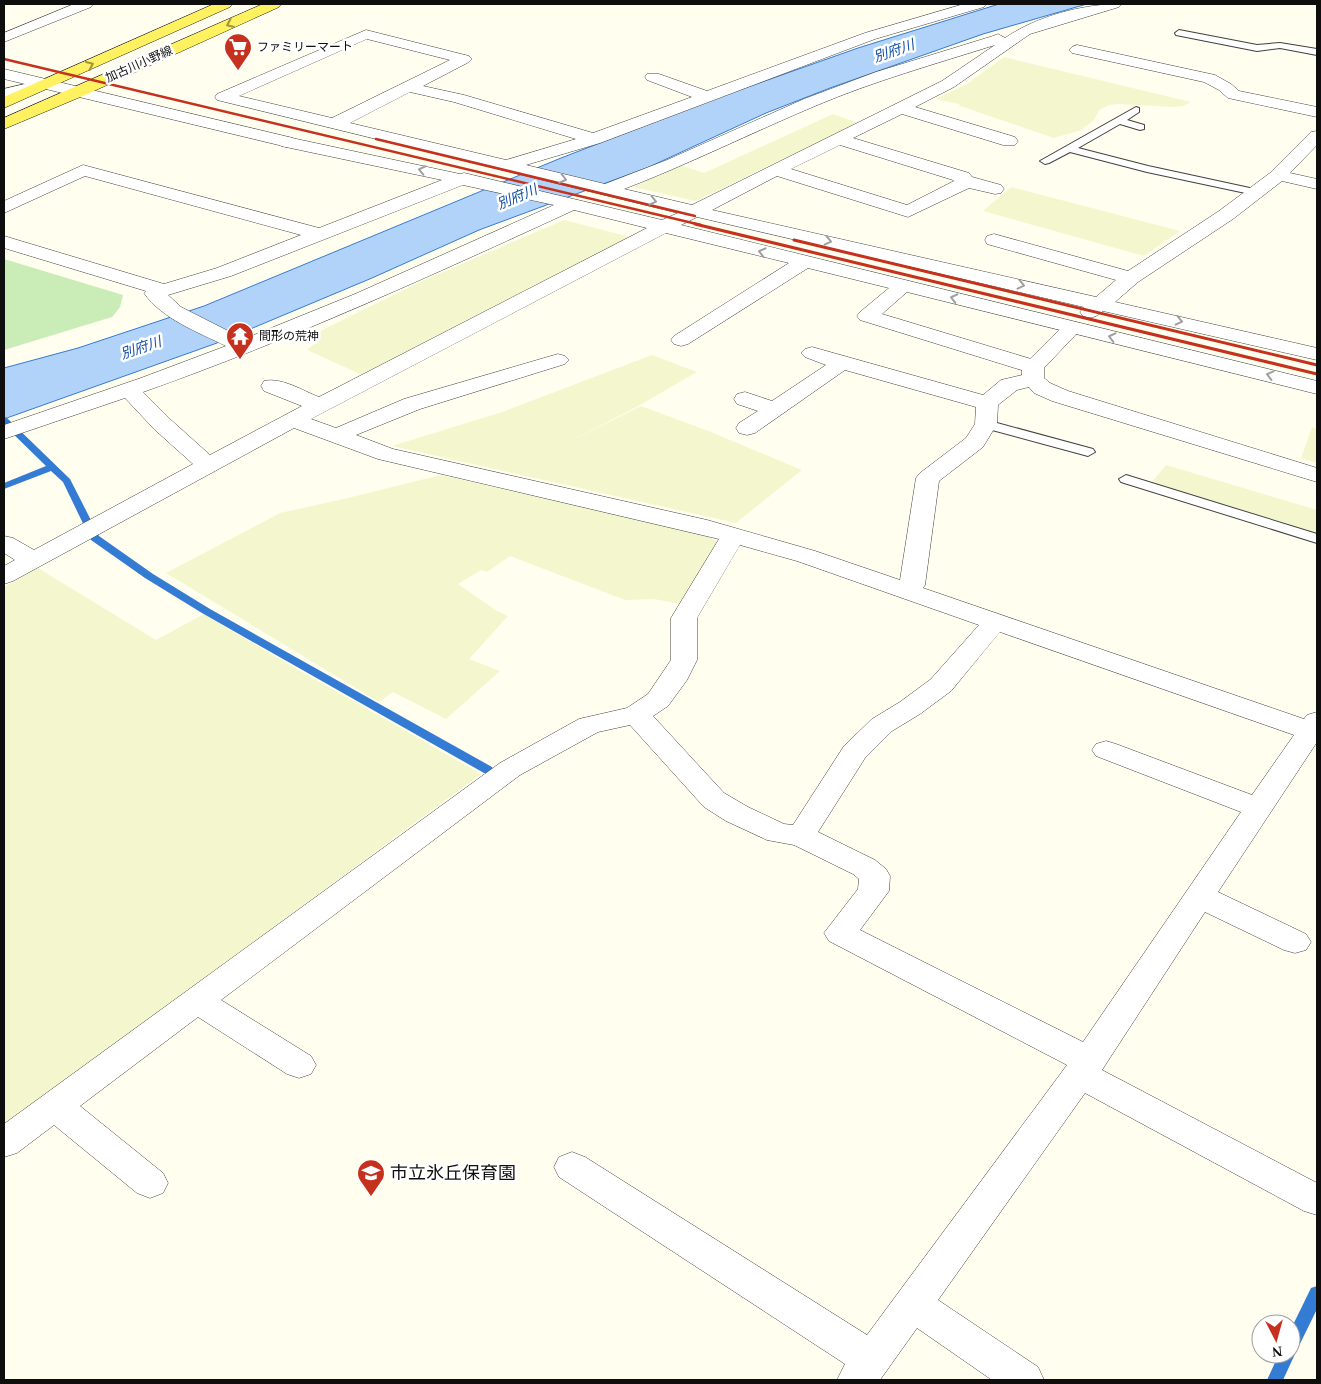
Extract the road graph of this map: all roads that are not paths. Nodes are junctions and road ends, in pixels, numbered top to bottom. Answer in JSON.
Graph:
{"nodes":[{"id":1,"x":86,"y":4,"type":"edge"},
{"id":2,"x":225,"y":4,"type":"edge"},
{"id":3,"x":274,"y":4,"type":"edge"},
{"id":4,"x":979,"y":4,"type":"edge"},
{"id":5,"x":1114,"y":4,"type":"edge"},
{"id":6,"x":1025,"y":31,"type":"junction"},
{"id":7,"x":1179,"y":33,"type":"dead end"},
{"id":8,"x":4,"y":38,"type":"edge"},
{"id":9,"x":1078,"y":50,"type":"dead end"},
{"id":10,"x":1317,"y":52,"type":"edge"},
{"id":11,"x":4,"y":74,"type":"edge"},
{"id":12,"x":653,"y":78,"type":"dead end"},
{"id":13,"x":46,"y":84,"type":"junction"},
{"id":14,"x":407,"y":87,"type":"junction"},
{"id":15,"x":79,"y":92,"type":"junction"},
{"id":16,"x":4,"y":94,"type":"edge"},
{"id":17,"x":707,"y":97,"type":"junction"},
{"id":18,"x":4,"y":104,"type":"edge"},
{"id":19,"x":900,"y":108,"type":"junction"},
{"id":20,"x":1136,"y":110,"type":"dead end"},
{"id":21,"x":1317,"y":112,"type":"edge"},
{"id":22,"x":26,"y":114,"type":"joint"},
{"id":23,"x":1118,"y":120,"type":"junction"},
{"id":24,"x":334,"y":124,"type":"junction"},
{"id":25,"x":4,"y":125,"type":"edge"},
{"id":26,"x":1140,"y":127,"type":"dead end"},
{"id":27,"x":594,"y":139,"type":"junction"},
{"id":28,"x":838,"y":139,"type":"junction"},
{"id":29,"x":1315,"y":140,"type":"edge"},
{"id":30,"x":1009,"y":141,"type":"dead end"},
{"id":31,"x":287,"y":142,"type":"junction"},
{"id":32,"x":415,"y":143,"type":"junction"},
{"id":33,"x":1069,"y":149,"type":"junction"},
{"id":34,"x":945,"y":156,"type":"dead end"},
{"id":35,"x":1045,"y":161,"type":"dead end"},
{"id":36,"x":924,"y":165,"type":"junction"},
{"id":37,"x":514,"y":167,"type":"junction"},
{"id":38,"x":775,"y":170,"type":"junction"},
{"id":39,"x":1278,"y":175,"type":"junction"},
{"id":40,"x":460,"y":178,"type":"junction"},
{"id":41,"x":962,"y":180,"type":"junction"},
{"id":42,"x":1317,"y":184,"type":"edge"},
{"id":43,"x":995,"y":189,"type":"dead end"},
{"id":44,"x":605,"y":190,"type":"junction"},
{"id":45,"x":1256,"y":192,"type":"junction"},
{"id":46,"x":572,"y":204,"type":"junction"},
{"id":47,"x":4,"y":208,"type":"edge"},
{"id":48,"x":694,"y":211,"type":"junction"},
{"id":49,"x":662,"y":227,"type":"junction"},
{"id":50,"x":319,"y":234,"type":"junction"},
{"id":51,"x":994,"y":240,"type":"dead end"},
{"id":52,"x":4,"y":242,"type":"edge"},
{"id":53,"x":804,"y":262,"type":"junction"},
{"id":54,"x":1131,"y":278,"type":"junction"},
{"id":55,"x":904,"y":285,"type":"junction"},
{"id":56,"x":164,"y":290,"type":"junction"},
{"id":57,"x":1100,"y":303,"type":"junction"},
{"id":58,"x":688,"y":314,"type":"dead end"},
{"id":59,"x":711,"y":320,"type":"junction"},
{"id":60,"x":1072,"y":328,"type":"junction"},
{"id":61,"x":681,"y":340,"type":"dead end"},
{"id":62,"x":242,"y":346,"type":"junction"},
{"id":63,"x":812,"y":353,"type":"dead end"},
{"id":64,"x":1317,"y":354,"type":"edge"},
{"id":65,"x":558,"y":360,"type":"dead end"},
{"id":66,"x":842,"y":362,"type":"junction"},
{"id":67,"x":1033,"y":373,"type":"junction"},
{"id":68,"x":272,"y":386,"type":"dead end"},
{"id":69,"x":1317,"y":387,"type":"edge"},
{"id":70,"x":128,"y":389,"type":"junction"},
{"id":71,"x":745,"y":399,"type":"dead end"},
{"id":72,"x":320,"y":405,"type":"junction"},
{"id":73,"x":775,"y":409,"type":"junction"},
{"id":74,"x":986,"y":414,"type":"junction"},
{"id":75,"x":293,"y":420,"type":"junction"},
{"id":76,"x":746,"y":428,"type":"dead end"},
{"id":77,"x":13,"y":429,"type":"edge"},
{"id":78,"x":338,"y":435,"type":"junction"},
{"id":79,"x":1088,"y":452,"type":"dead end"},
{"id":80,"x":208,"y":466,"type":"junction"},
{"id":81,"x":1317,"y":475,"type":"edge"},
{"id":82,"x":1126,"y":479,"type":"dead end"},
{"id":83,"x":734,"y":535,"type":"junction"},
{"id":84,"x":1317,"y":538,"type":"edge"},
{"id":85,"x":4,"y":543,"type":"edge"},
{"id":86,"x":33,"y":560,"type":"junction"},
{"id":87,"x":4,"y":576,"type":"edge"},
{"id":88,"x":905,"y":590,"type":"junction"},
{"id":89,"x":995,"y":622,"type":"junction"},
{"id":90,"x":636,"y":715,"type":"junction"},
{"id":91,"x":1315,"y":728,"type":"edge"},
{"id":92,"x":1106,"y":750,"type":"dead end"},
{"id":93,"x":1259,"y":808,"type":"junction"},
{"id":94,"x":801,"y":836,"type":"junction"},
{"id":95,"x":1200,"y":896,"type":"junction"},
{"id":96,"x":1295,"y":942,"type":"dead end"},
{"id":97,"x":196,"y":1000,"type":"junction"},
{"id":98,"x":299,"y":1065,"type":"dead end"},
{"id":99,"x":1085,"y":1067,"type":"junction"},
{"id":100,"x":54,"y":1105,"type":"junction"},
{"id":101,"x":4,"y":1142,"type":"edge"},
{"id":102,"x":572,"y":1167,"type":"dead end"},
{"id":103,"x":150,"y":1183,"type":"dead end"},
{"id":104,"x":1317,"y":1200,"type":"edge"},
{"id":105,"x":913,"y":1304,"type":"junction"},
{"id":106,"x":865,"y":1370,"type":"edge"},
{"id":107,"x":1024,"y":1380,"type":"edge"}],
"edges":[{"from":1,"to":8,"type":"street"},
{"from":13,"to":2,"type":"main road","name":"加古川小野線","one_way":true},
{"from":3,"to":15,"type":"main road","name":"加古川小野線","one_way":true},
{"from":4,"to":17,"type":"street"},
{"from":5,"to":6,"type":"street"},
{"from":6,"to":19,"type":"street"},
{"from":6,"to":44,"type":"street"},
{"from":7,"to":10,"type":"lane"},
{"from":9,"to":21,"type":"street"},
{"from":11,"to":13,"type":"street"},
{"from":12,"to":17,"type":"street"},
{"from":13,"to":15,"type":"street"},
{"from":13,"to":16,"type":"street"},
{"from":13,"to":18,"type":"main road","name":"加古川小野線"},
{"from":14,"to":24,"type":"street"},
{"from":14,"to":24,"type":"street"},
{"from":14,"to":27,"type":"street"},
{"from":15,"to":22,"type":"main road","name":"加古川小野線"},
{"from":15,"to":31,"type":"street"},
{"from":17,"to":27,"type":"street"},
{"from":19,"to":28,"type":"street"},
{"from":19,"to":30,"type":"street"},
{"from":20,"to":23,"type":"lane"},
{"from":22,"to":25,"type":"street"},
{"from":23,"to":26,"type":"lane"},
{"from":23,"to":33,"type":"lane"},
{"from":24,"to":32,"type":"street"},
{"from":27,"to":37,"type":"street"},
{"from":28,"to":36,"type":"street"},
{"from":28,"to":38,"type":"street"},
{"from":29,"to":39,"type":"street"},
{"from":31,"to":32,"type":"street"},
{"from":40,"to":31,"type":"street","one_way":true},
{"from":32,"to":37,"type":"street"},
{"from":33,"to":35,"type":"lane"},
{"from":33,"to":45,"type":"lane"},
{"from":34,"to":36,"type":"street"},
{"from":36,"to":41,"type":"street"},
{"from":37,"to":40,"type":"street"},
{"from":37,"to":44,"type":"street","one_way":true},
{"from":38,"to":41,"type":"street"},
{"from":38,"to":48,"type":"street"},
{"from":39,"to":42,"type":"street"},
{"from":39,"to":45,"type":"street"},
{"from":40,"to":46,"type":"street"},
{"from":40,"to":50,"type":"street"},
{"from":41,"to":43,"type":"street"},
{"from":44,"to":48,"type":"street","one_way":true},
{"from":45,"to":54,"type":"street"},
{"from":46,"to":49,"type":"street"},
{"from":46,"to":62,"type":"street"},
{"from":47,"to":50,"type":"street"},
{"from":48,"to":49,"type":"street"},
{"from":48,"to":57,"type":"street","one_way":true},
{"from":53,"to":49,"type":"street","one_way":true},
{"from":49,"to":72,"type":"street"},
{"from":50,"to":56,"type":"street"},
{"from":51,"to":54,"type":"street"},
{"from":52,"to":56,"type":"street"},
{"from":53,"to":55,"type":"street"},
{"from":53,"to":59,"type":"street"},
{"from":54,"to":57,"type":"street"},
{"from":60,"to":55,"type":"street","one_way":true},
{"from":55,"to":67,"type":"street"},
{"from":56,"to":62,"type":"street"},
{"from":57,"to":60,"type":"street"},
{"from":57,"to":64,"type":"street","one_way":true},
{"from":58,"to":59,"type":"street"},
{"from":59,"to":61,"type":"street"},
{"from":60,"to":67,"type":"street"},
{"from":69,"to":60,"type":"street","one_way":true},
{"from":62,"to":70,"type":"street"},
{"from":63,"to":66,"type":"street"},
{"from":65,"to":78,"type":"street"},
{"from":66,"to":73,"type":"street"},
{"from":66,"to":74,"type":"street"},
{"from":67,"to":74,"type":"street"},
{"from":67,"to":81,"type":"street"},
{"from":68,"to":72,"type":"street"},
{"from":70,"to":77,"type":"street"},
{"from":70,"to":80,"type":"street"},
{"from":71,"to":73,"type":"street"},
{"from":72,"to":75,"type":"street"},
{"from":73,"to":76,"type":"street"},
{"from":74,"to":79,"type":"lane"},
{"from":74,"to":88,"type":"street"},
{"from":75,"to":78,"type":"street"},
{"from":75,"to":80,"type":"street"},
{"from":78,"to":83,"type":"street"},
{"from":80,"to":86,"type":"street"},
{"from":82,"to":84,"type":"lane"},
{"from":83,"to":88,"type":"street"},
{"from":83,"to":90,"type":"street"},
{"from":85,"to":86,"type":"street"},
{"from":86,"to":87,"type":"street"},
{"from":88,"to":89,"type":"street"},
{"from":89,"to":91,"type":"street"},
{"from":89,"to":94,"type":"street"},
{"from":90,"to":94,"type":"street"},
{"from":90,"to":97,"type":"street"},
{"from":91,"to":93,"type":"street"},
{"from":92,"to":93,"type":"street"},
{"from":93,"to":95,"type":"street"},
{"from":94,"to":99,"type":"street"},
{"from":95,"to":96,"type":"street"},
{"from":95,"to":99,"type":"street"},
{"from":97,"to":98,"type":"street"},
{"from":97,"to":100,"type":"street"},
{"from":99,"to":104,"type":"street"},
{"from":99,"to":105,"type":"street"},
{"from":100,"to":101,"type":"street"},
{"from":100,"to":103,"type":"street"},
{"from":102,"to":106,"type":"street"},
{"from":105,"to":106,"type":"street"},
{"from":105,"to":107,"type":"street"}]}
